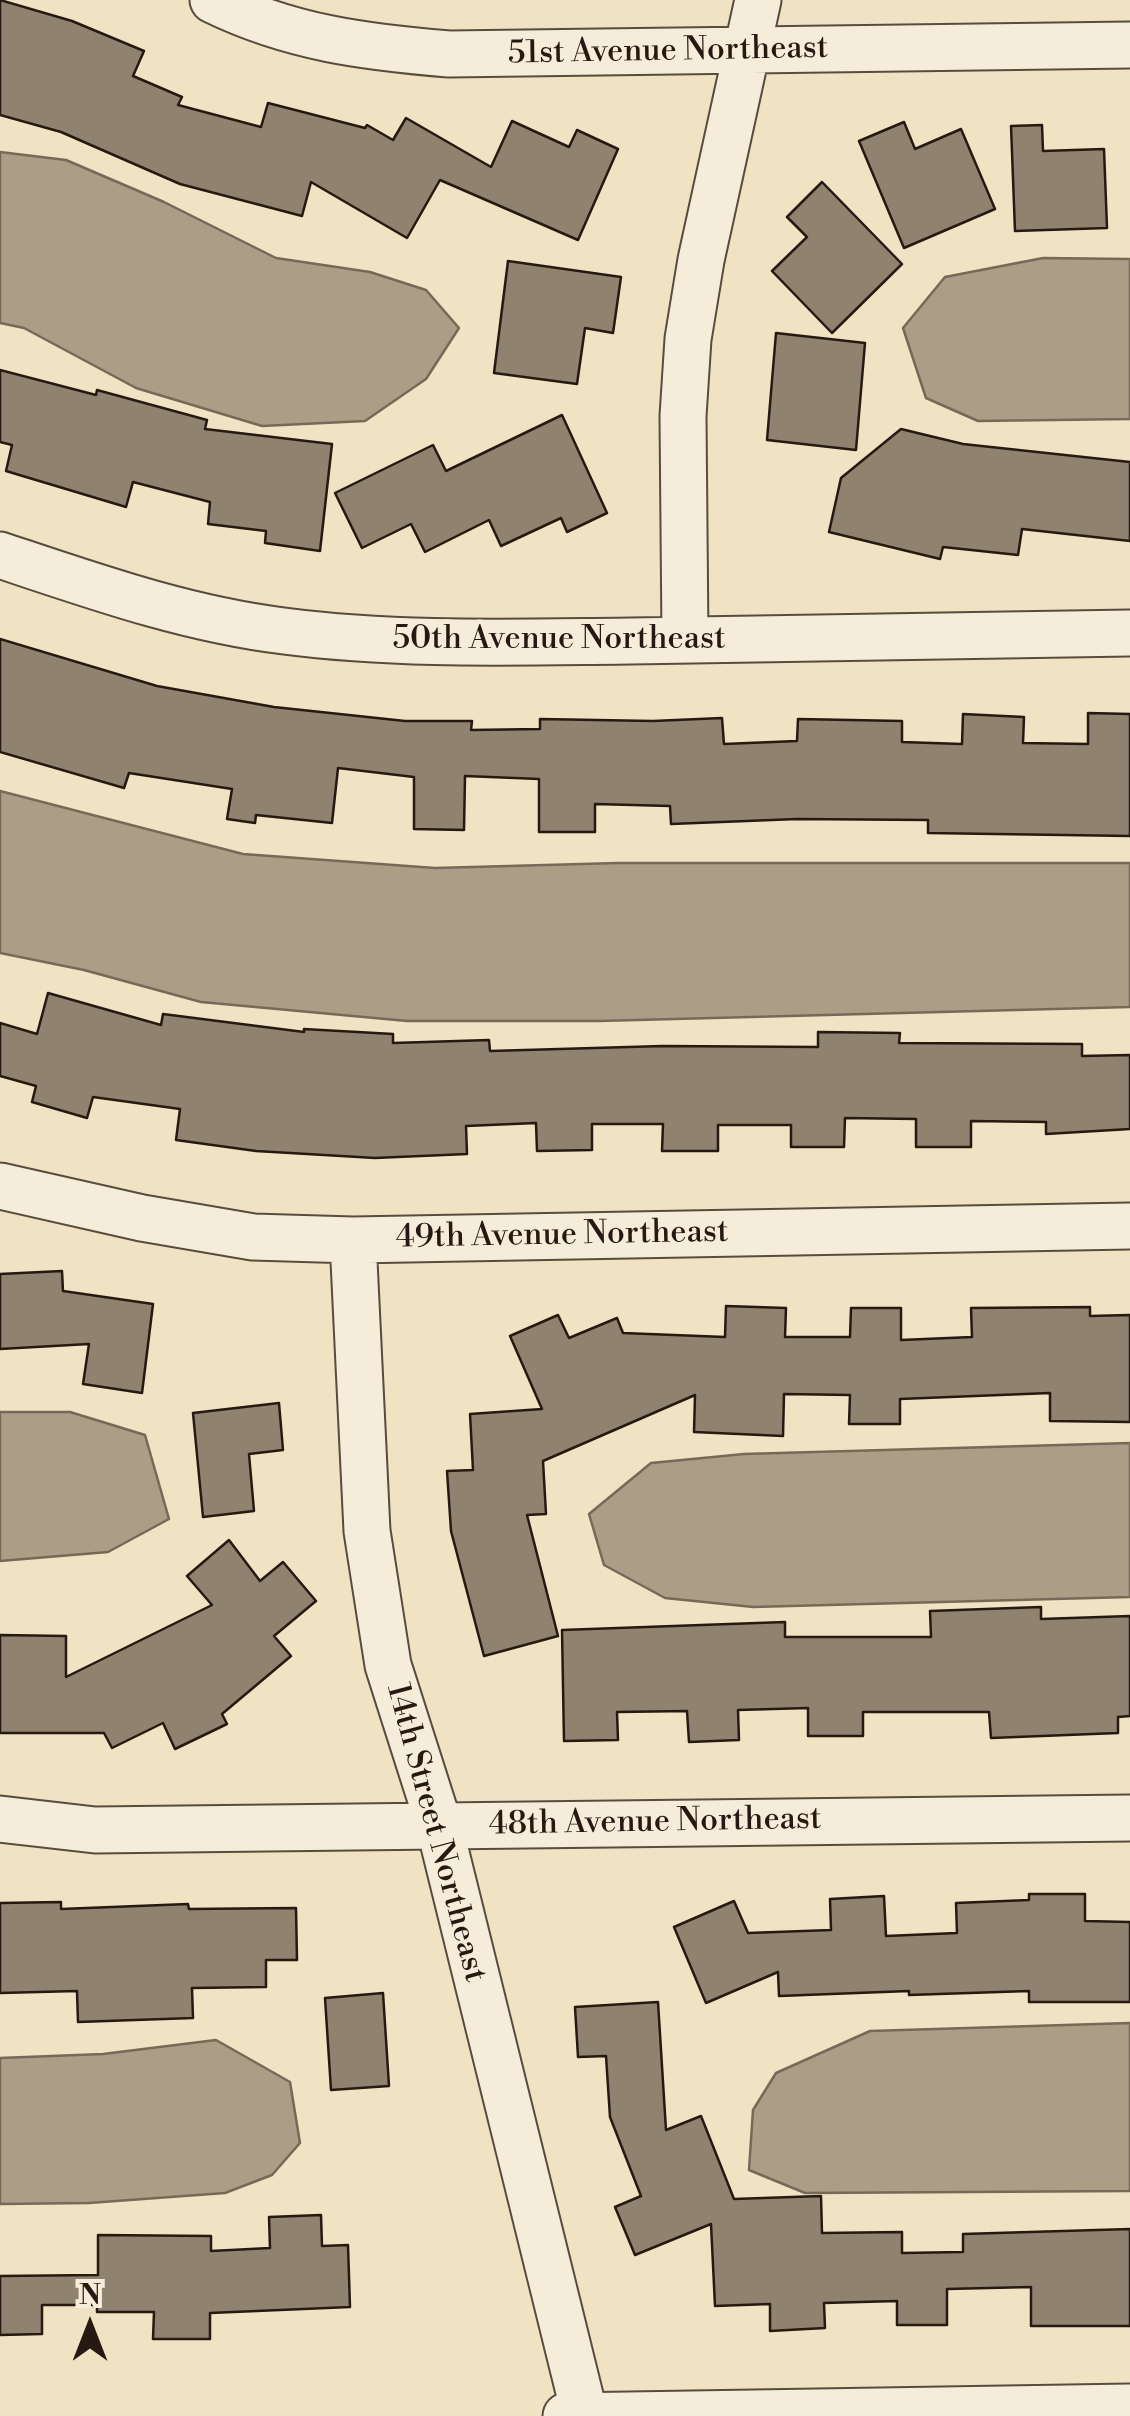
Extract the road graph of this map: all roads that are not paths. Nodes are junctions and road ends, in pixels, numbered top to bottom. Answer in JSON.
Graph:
{"nodes":[{"id":1,"x":213,"y":0,"type":"edge"},
{"id":2,"x":758,"y":0,"type":"edge"},
{"id":3,"x":1130,"y":45,"type":"edge"},
{"id":4,"x":747,"y":51,"type":"junction"},
{"id":5,"x":0,"y":554,"type":"edge"},
{"id":6,"x":1130,"y":633,"type":"edge"},
{"id":7,"x":685,"y":640,"type":"junction"},
{"id":8,"x":0,"y":1186,"type":"edge"},
{"id":9,"x":1130,"y":1226,"type":"edge"},
{"id":10,"x":353,"y":1240,"type":"junction"},
{"id":11,"x":1130,"y":1818,"type":"edge"},
{"id":12,"x":0,"y":1820,"type":"edge"},
{"id":13,"x":438,"y":1825,"type":"junction"},
{"id":14,"x":1130,"y":2407,"type":"edge"},
{"id":15,"x":566,"y":2416,"type":"edge"},
{"id":16,"x":584,"y":2416,"type":"edge"}],
"edges":[{"from":1,"to":4,"type":"street","name":"51st Avenue Northeast"},
{"from":2,"to":4,"type":"street"},
{"from":3,"to":4,"type":"street","name":"51st Avenue Northeast"},
{"from":4,"to":7,"type":"street"},
{"from":5,"to":7,"type":"street","name":"50th Avenue Northeast"},
{"from":6,"to":7,"type":"street","name":"50th Avenue Northeast"},
{"from":8,"to":10,"type":"street","name":"49th Avenue Northeast"},
{"from":9,"to":10,"type":"street","name":"49th Avenue Northeast"},
{"from":10,"to":13,"type":"street","name":"14th Street Northeast"},
{"from":11,"to":13,"type":"street","name":"48th Avenue Northeast"},
{"from":12,"to":13,"type":"street","name":"48th Avenue Northeast"},
{"from":13,"to":16,"type":"street","name":"14th Street Northeast"},
{"from":14,"to":16,"type":"street"},
{"from":15,"to":16,"type":"street"}]}
